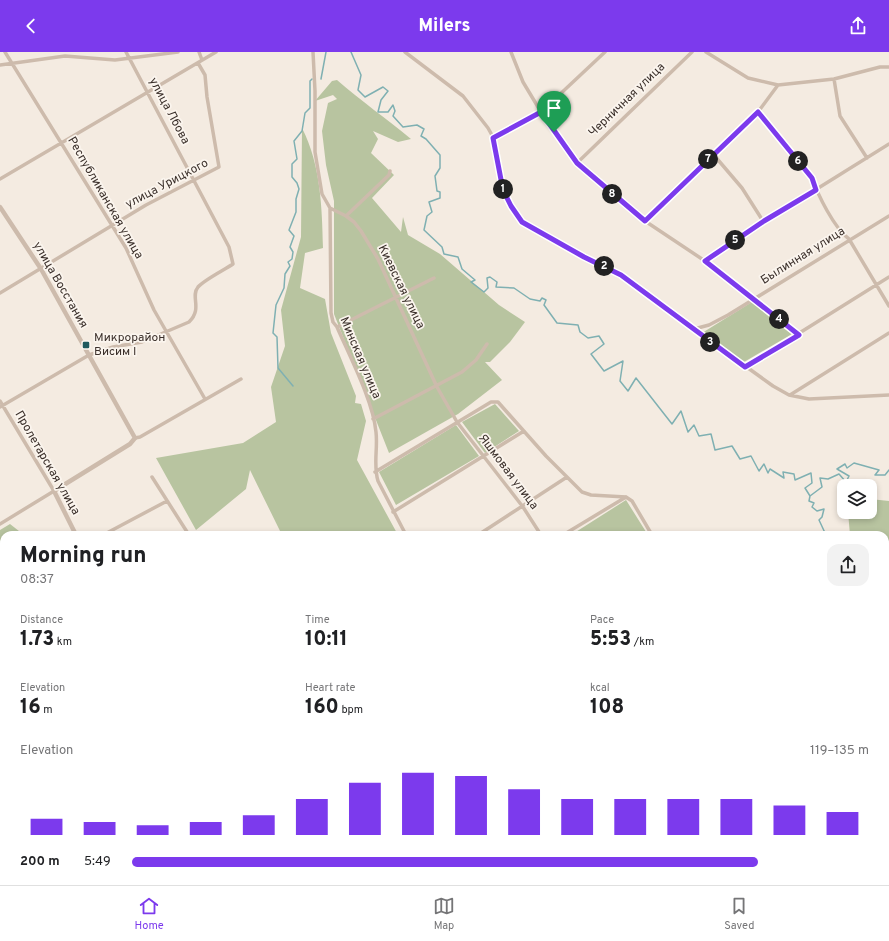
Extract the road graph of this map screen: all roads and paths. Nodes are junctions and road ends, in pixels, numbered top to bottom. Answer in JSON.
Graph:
{"nodes":[{"id":1,"x":5,"y":52,"type":"edge"},
{"id":2,"x":126,"y":52,"type":"edge"},
{"id":3,"x":178,"y":52,"type":"edge"},
{"id":4,"x":199,"y":52,"type":"edge"},
{"id":5,"x":216,"y":52,"type":"edge"},
{"id":6,"x":313,"y":52,"type":"edge"},
{"id":7,"x":405,"y":52,"type":"edge"},
{"id":8,"x":510,"y":52,"type":"edge"},
{"id":9,"x":605,"y":52,"type":"edge"},
{"id":10,"x":692,"y":52,"type":"edge"},
{"id":11,"x":706,"y":52,"type":"edge"},
{"id":12,"x":129,"y":59,"type":"junction"},
{"id":13,"x":202,"y":60,"type":"junction"},
{"id":14,"x":12,"y":63,"type":"junction"},
{"id":15,"x":198,"y":63,"type":"junction"},
{"id":16,"x":0,"y":65,"type":"edge"},
{"id":17,"x":889,"y":67,"type":"edge"},
{"id":18,"x":834,"y":79,"type":"junction"},
{"id":19,"x":778,"y":85,"type":"junction"},
{"id":20,"x":148,"y":92,"type":"junction"},
{"id":21,"x":541,"y":112,"type":"junction"},
{"id":22,"x":758,"y":112,"type":"junction"},
{"id":23,"x":493,"y":138,"type":"junction"},
{"id":24,"x":62,"y":142,"type":"junction"},
{"id":25,"x":889,"y":144,"type":"edge"},
{"id":26,"x":712,"y":154,"type":"junction"},
{"id":27,"x":867,"y":158,"type":"junction"},
{"id":28,"x":577,"y":163,"type":"junction"},
{"id":29,"x":390,"y":171,"type":"dead end"},
{"id":30,"x":0,"y":179,"type":"edge"},
{"id":31,"x":194,"y":180,"type":"junction"},
{"id":32,"x":816,"y":190,"type":"junction"},
{"id":33,"x":0,"y":207,"type":"edge"},
{"id":34,"x":330,"y":208,"type":"junction"},
{"id":35,"x":346,"y":216,"type":"junction"},
{"id":36,"x":889,"y":216,"type":"edge"},
{"id":37,"x":645,"y":221,"type":"junction"},
{"id":38,"x":764,"y":221,"type":"junction"},
{"id":39,"x":112,"y":226,"type":"junction"},
{"id":40,"x":849,"y":239,"type":"junction"},
{"id":41,"x":705,"y":261,"type":"junction"},
{"id":42,"x":40,"y":269,"type":"junction"},
{"id":43,"x":434,"y":278,"type":"dead end"},
{"id":44,"x":889,"y":278,"type":"edge"},
{"id":45,"x":877,"y":285,"type":"junction"},
{"id":46,"x":0,"y":293,"type":"edge"},
{"id":47,"x":397,"y":298,"type":"junction"},
{"id":48,"x":753,"y":299,"type":"junction"},
{"id":49,"x":889,"y":306,"type":"edge"},
{"id":50,"x":337,"y":328,"type":"junction"},
{"id":51,"x":694,"y":329,"type":"junction"},
{"id":52,"x":167,"y":331,"type":"junction"},
{"id":53,"x":889,"y":333,"type":"edge"},
{"id":54,"x":799,"y":335,"type":"junction"},
{"id":55,"x":487,"y":344,"type":"dead end"},
{"id":56,"x":89,"y":355,"type":"junction"},
{"id":57,"x":745,"y":367,"type":"junction"},
{"id":58,"x":241,"y":379,"type":"dead end"},
{"id":59,"x":437,"y":387,"type":"junction"},
{"id":60,"x":789,"y":395,"type":"junction"},
{"id":61,"x":889,"y":395,"type":"edge"},
{"id":62,"x":204,"y":399,"type":"junction"},
{"id":63,"x":0,"y":401,"type":"edge"},
{"id":64,"x":1,"y":406,"type":"edge"},
{"id":65,"x":373,"y":419,"type":"junction"},
{"id":66,"x":457,"y":422,"type":"junction"},
{"id":67,"x":524,"y":431,"type":"junction"},
{"id":68,"x":135,"y":438,"type":"junction"},
{"id":69,"x":484,"y":457,"type":"junction"},
{"id":70,"x":375,"y":472,"type":"junction"},
{"id":71,"x":152,"y":477,"type":"dead end"},
{"id":72,"x":567,"y":477,"type":"junction"},
{"id":73,"x":54,"y":491,"type":"junction"},
{"id":74,"x":626,"y":497,"type":"junction"},
{"id":75,"x":167,"y":501,"type":"junction"},
{"id":76,"x":523,"y":507,"type":"junction"},
{"id":77,"x":393,"y":512,"type":"junction"},
{"id":78,"x":0,"y":524,"type":"edge"},
{"id":79,"x":74,"y":531,"type":"edge"},
{"id":80,"x":111,"y":531,"type":"edge"},
{"id":81,"x":186,"y":531,"type":"edge"},
{"id":82,"x":404,"y":531,"type":"edge"},
{"id":83,"x":484,"y":531,"type":"edge"},
{"id":84,"x":538,"y":531,"type":"edge"},
{"id":85,"x":570,"y":531,"type":"edge"},
{"id":86,"x":650,"y":531,"type":"edge"}],
"edges":[{"from":1,"to":14,"type":"street","name":"Республиканская улица"},
{"from":2,"to":12,"type":"street","name":"улица Лбова"},
{"from":3,"to":12,"type":"street"},
{"from":4,"to":13,"type":"street"},
{"from":5,"to":13,"type":"street"},
{"from":6,"to":34,"type":"street"},
{"from":7,"to":23,"type":"street"},
{"from":8,"to":21,"type":"street"},
{"from":9,"to":21,"type":"street"},
{"from":10,"to":28,"type":"street","name":"Черничная улица"},
{"from":11,"to":19,"type":"street"},
{"from":12,"to":14,"type":"street"},
{"from":12,"to":20,"type":"street","name":"улица Лбова"},
{"from":13,"to":15,"type":"street"},
{"from":14,"to":16,"type":"street"},
{"from":14,"to":24,"type":"street","name":"Республиканская улица"},
{"from":15,"to":20,"type":"street"},
{"from":15,"to":31,"type":"street","name":"улица Урицкого"},
{"from":17,"to":18,"type":"street"},
{"from":18,"to":19,"type":"street"},
{"from":18,"to":27,"type":"street"},
{"from":19,"to":22,"type":"street"},
{"from":20,"to":24,"type":"street"},
{"from":20,"to":31,"type":"street","name":"улица Лбова"},
{"from":21,"to":23,"type":"street"},
{"from":21,"to":28,"type":"street"},
{"from":22,"to":26,"type":"street"},
{"from":22,"to":32,"type":"street"},
{"from":23,"to":51,"type":"street"},
{"from":24,"to":30,"type":"street"},
{"from":24,"to":39,"type":"street","name":"Республиканская улица"},
{"from":25,"to":27,"type":"street"},
{"from":26,"to":37,"type":"street"},
{"from":26,"to":38,"type":"street"},
{"from":27,"to":32,"type":"street"},
{"from":28,"to":37,"type":"street"},
{"from":29,"to":35,"type":"street"},
{"from":31,"to":39,"type":"street","name":"улица Урицкого"},
{"from":31,"to":52,"type":"street","name":"улица Лбова"},
{"from":32,"to":38,"type":"street"},
{"from":32,"to":40,"type":"street"},
{"from":33,"to":42,"type":"street","name":"улица Восстания"},
{"from":34,"to":35,"type":"street","name":"Киевская улица"},
{"from":34,"to":50,"type":"street","name":"Минская улица"},
{"from":35,"to":47,"type":"street","name":"Киевская улица"},
{"from":36,"to":40,"type":"street","name":"Былинная улица"},
{"from":37,"to":41,"type":"street"},
{"from":38,"to":41,"type":"street"},
{"from":39,"to":42,"type":"street","name":"улица Урицкого"},
{"from":39,"to":52,"type":"street","name":"Республиканская улица"},
{"from":40,"to":45,"type":"street"},
{"from":40,"to":48,"type":"street","name":"Былинная улица"},
{"from":41,"to":48,"type":"street"},
{"from":42,"to":46,"type":"street","name":"улица Урицкого"},
{"from":42,"to":56,"type":"street","name":"улица Восстания"},
{"from":43,"to":47,"type":"street"},
{"from":44,"to":45,"type":"street"},
{"from":45,"to":49,"type":"street"},
{"from":45,"to":54,"type":"street"},
{"from":47,"to":50,"type":"street"},
{"from":47,"to":59,"type":"street","name":"Киевская улица"},
{"from":48,"to":51,"type":"street","name":"Былинная улица"},
{"from":48,"to":54,"type":"street"},
{"from":50,"to":65,"type":"street","name":"Минская улица"},
{"from":51,"to":57,"type":"street"},
{"from":52,"to":56,"type":"street"},
{"from":52,"to":62,"type":"street","name":"Республиканская улица"},
{"from":53,"to":60,"type":"street"},
{"from":54,"to":57,"type":"street"},
{"from":55,"to":59,"type":"street"},
{"from":56,"to":64,"type":"street"},
{"from":56,"to":68,"type":"street","name":"улица Восстания"},
{"from":57,"to":60,"type":"street"},
{"from":58,"to":62,"type":"street"},
{"from":59,"to":65,"type":"street"},
{"from":59,"to":66,"type":"street","name":"Киевская улица"},
{"from":60,"to":61,"type":"street"},
{"from":62,"to":68,"type":"street"},
{"from":63,"to":64,"type":"street","name":"Пролетарская улица"},
{"from":64,"to":73,"type":"street","name":"Пролетарская улица"},
{"from":65,"to":70,"type":"street","name":"Минская улица"},
{"from":66,"to":67,"type":"street"},
{"from":66,"to":69,"type":"street","name":"Яшмовая улица"},
{"from":66,"to":70,"type":"street"},
{"from":67,"to":69,"type":"street"},
{"from":67,"to":72,"type":"street"},
{"from":68,"to":73,"type":"street"},
{"from":69,"to":76,"type":"street","name":"Яшмовая улица"},
{"from":69,"to":77,"type":"street"},
{"from":70,"to":77,"type":"street"},
{"from":71,"to":75,"type":"street"},
{"from":72,"to":74,"type":"street"},
{"from":72,"to":76,"type":"street"},
{"from":73,"to":78,"type":"street"},
{"from":73,"to":79,"type":"street","name":"Пролетарская улица"},
{"from":74,"to":85,"type":"street"},
{"from":74,"to":86,"type":"street"},
{"from":75,"to":80,"type":"street"},
{"from":75,"to":81,"type":"street"},
{"from":76,"to":83,"type":"street"},
{"from":76,"to":84,"type":"street","name":"Яшмовая улица"},
{"from":77,"to":82,"type":"street"}]}
